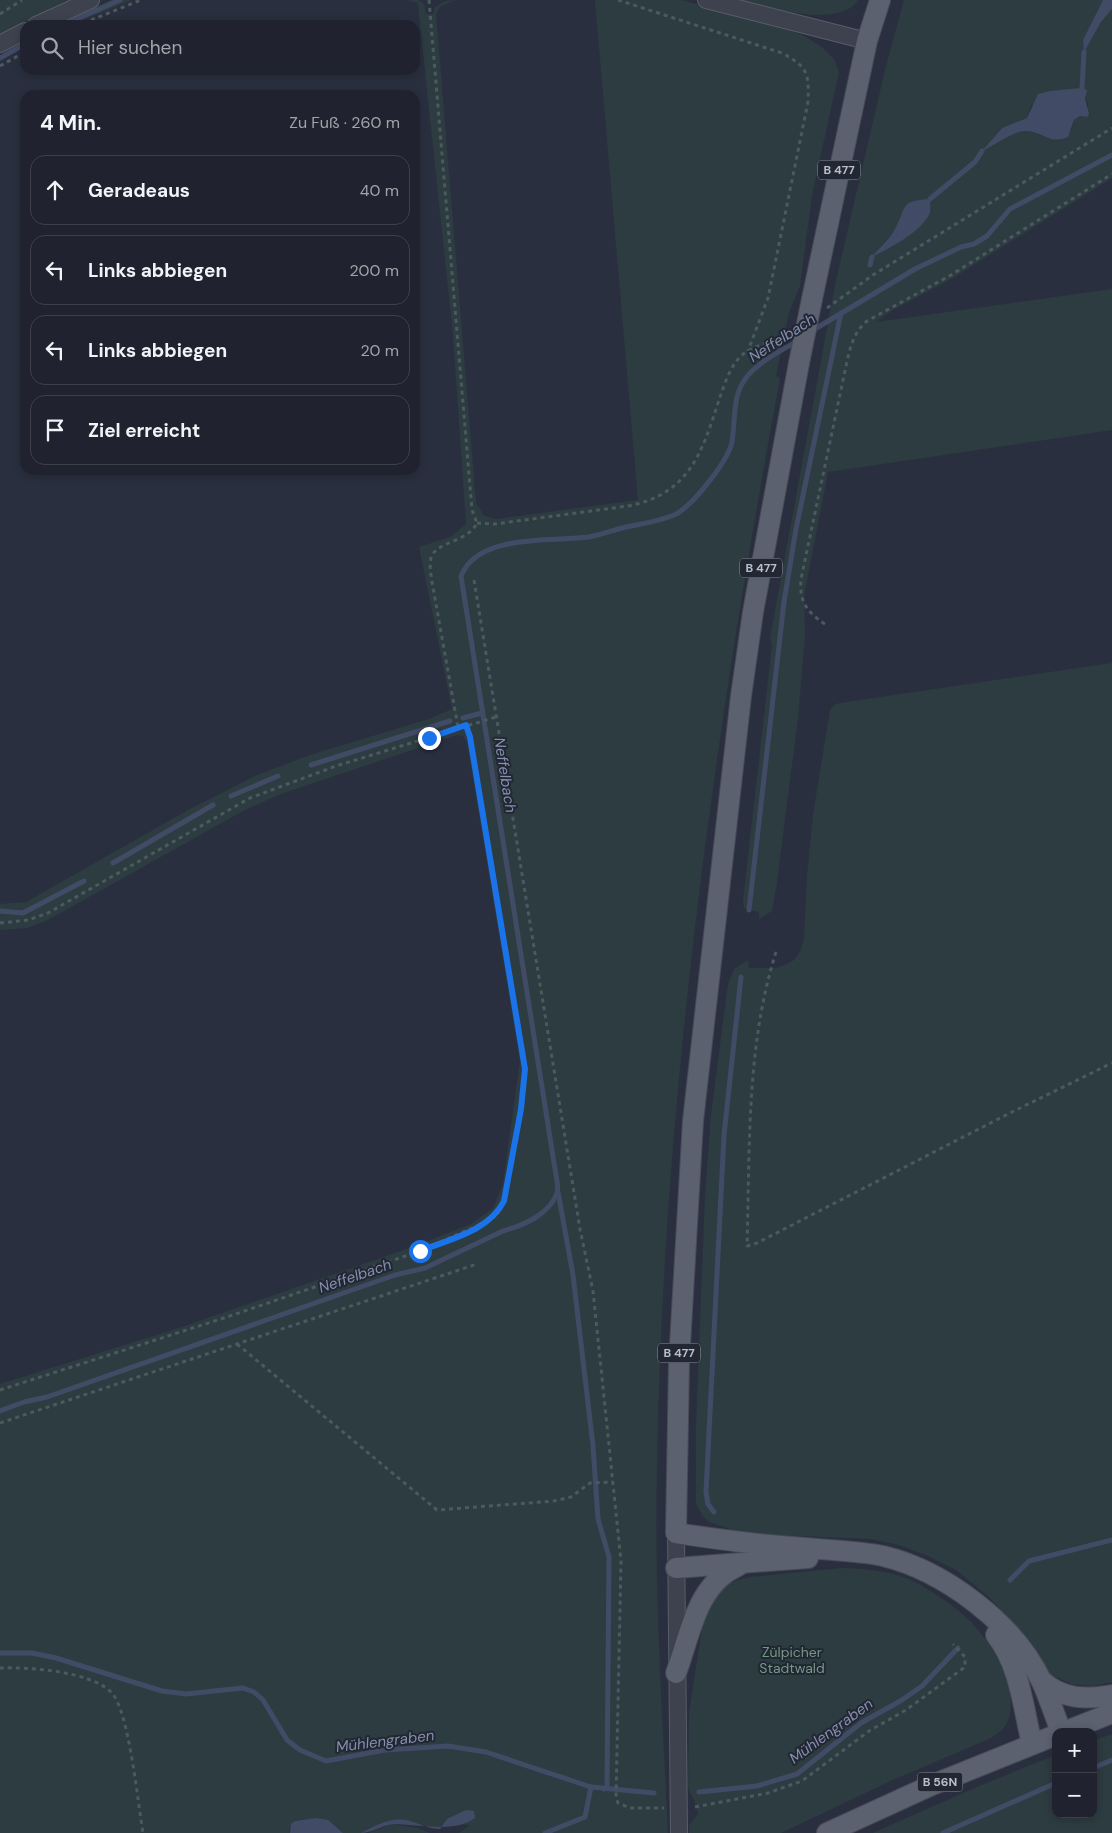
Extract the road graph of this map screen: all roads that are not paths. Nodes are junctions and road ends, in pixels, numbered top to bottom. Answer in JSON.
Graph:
{"nodes":[{"id":1,"x":91,"y":0,"type":"edge"},
{"id":2,"x":706,"y":0,"type":"edge"},
{"id":3,"x":880,"y":0,"type":"edge"},
{"id":4,"x":47,"y":20,"type":"edge"},
{"id":5,"x":20,"y":34,"type":"edge"},
{"id":6,"x":867,"y":42,"type":"junction"},
{"id":7,"x":0,"y":44,"type":"edge"},
{"id":8,"x":676,"y":1533,"type":"junction"},
{"id":9,"x":857,"y":1553,"type":"junction"},
{"id":10,"x":742,"y":1564,"type":"junction"},
{"id":11,"x":676,"y":1568,"type":"junction"},
{"id":12,"x":973,"y":1602,"type":"junction"},
{"id":13,"x":676,"y":1673,"type":"junction"},
{"id":14,"x":1042,"y":1681,"type":"junction"},
{"id":15,"x":1112,"y":1695,"type":"edge"},
{"id":16,"x":1112,"y":1713,"type":"edge"},
{"id":17,"x":1060,"y":1728,"type":"edge"},
{"id":18,"x":1073,"y":1728,"type":"edge"},
{"id":19,"x":1052,"y":1736,"type":"edge"},
{"id":20,"x":1032,"y":1744,"type":"junction"},
{"id":21,"x":679,"y":1833,"type":"edge"},
{"id":22,"x":827,"y":1833,"type":"edge"}],
"edges":[{"from":1,"to":4,"type":"street"},
{"from":2,"to":6,"type":"street"},
{"from":3,"to":6,"type":"main road","number":"B 477"},
{"from":5,"to":7,"type":"street"},
{"from":6,"to":8,"type":"main road","number":"B 477","bridge":true},
{"from":8,"to":9,"type":"main road"},
{"from":8,"to":11,"type":"street"},
{"from":9,"to":10,"type":"main road"},
{"from":9,"to":12,"type":"main road"},
{"from":10,"to":11,"type":"main road"},
{"from":10,"to":13,"type":"main road"},
{"from":11,"to":13,"type":"street"},
{"from":12,"to":14,"type":"main road"},
{"from":12,"to":20,"type":"main road"},
{"from":13,"to":21,"type":"street"},
{"from":14,"to":15,"type":"main road"},
{"from":14,"to":17,"type":"main road"},
{"from":16,"to":18,"type":"main road"},
{"from":19,"to":20,"type":"main road","number":"B 56N"},
{"from":20,"to":22,"type":"main road","number":"B 56N"}]}
